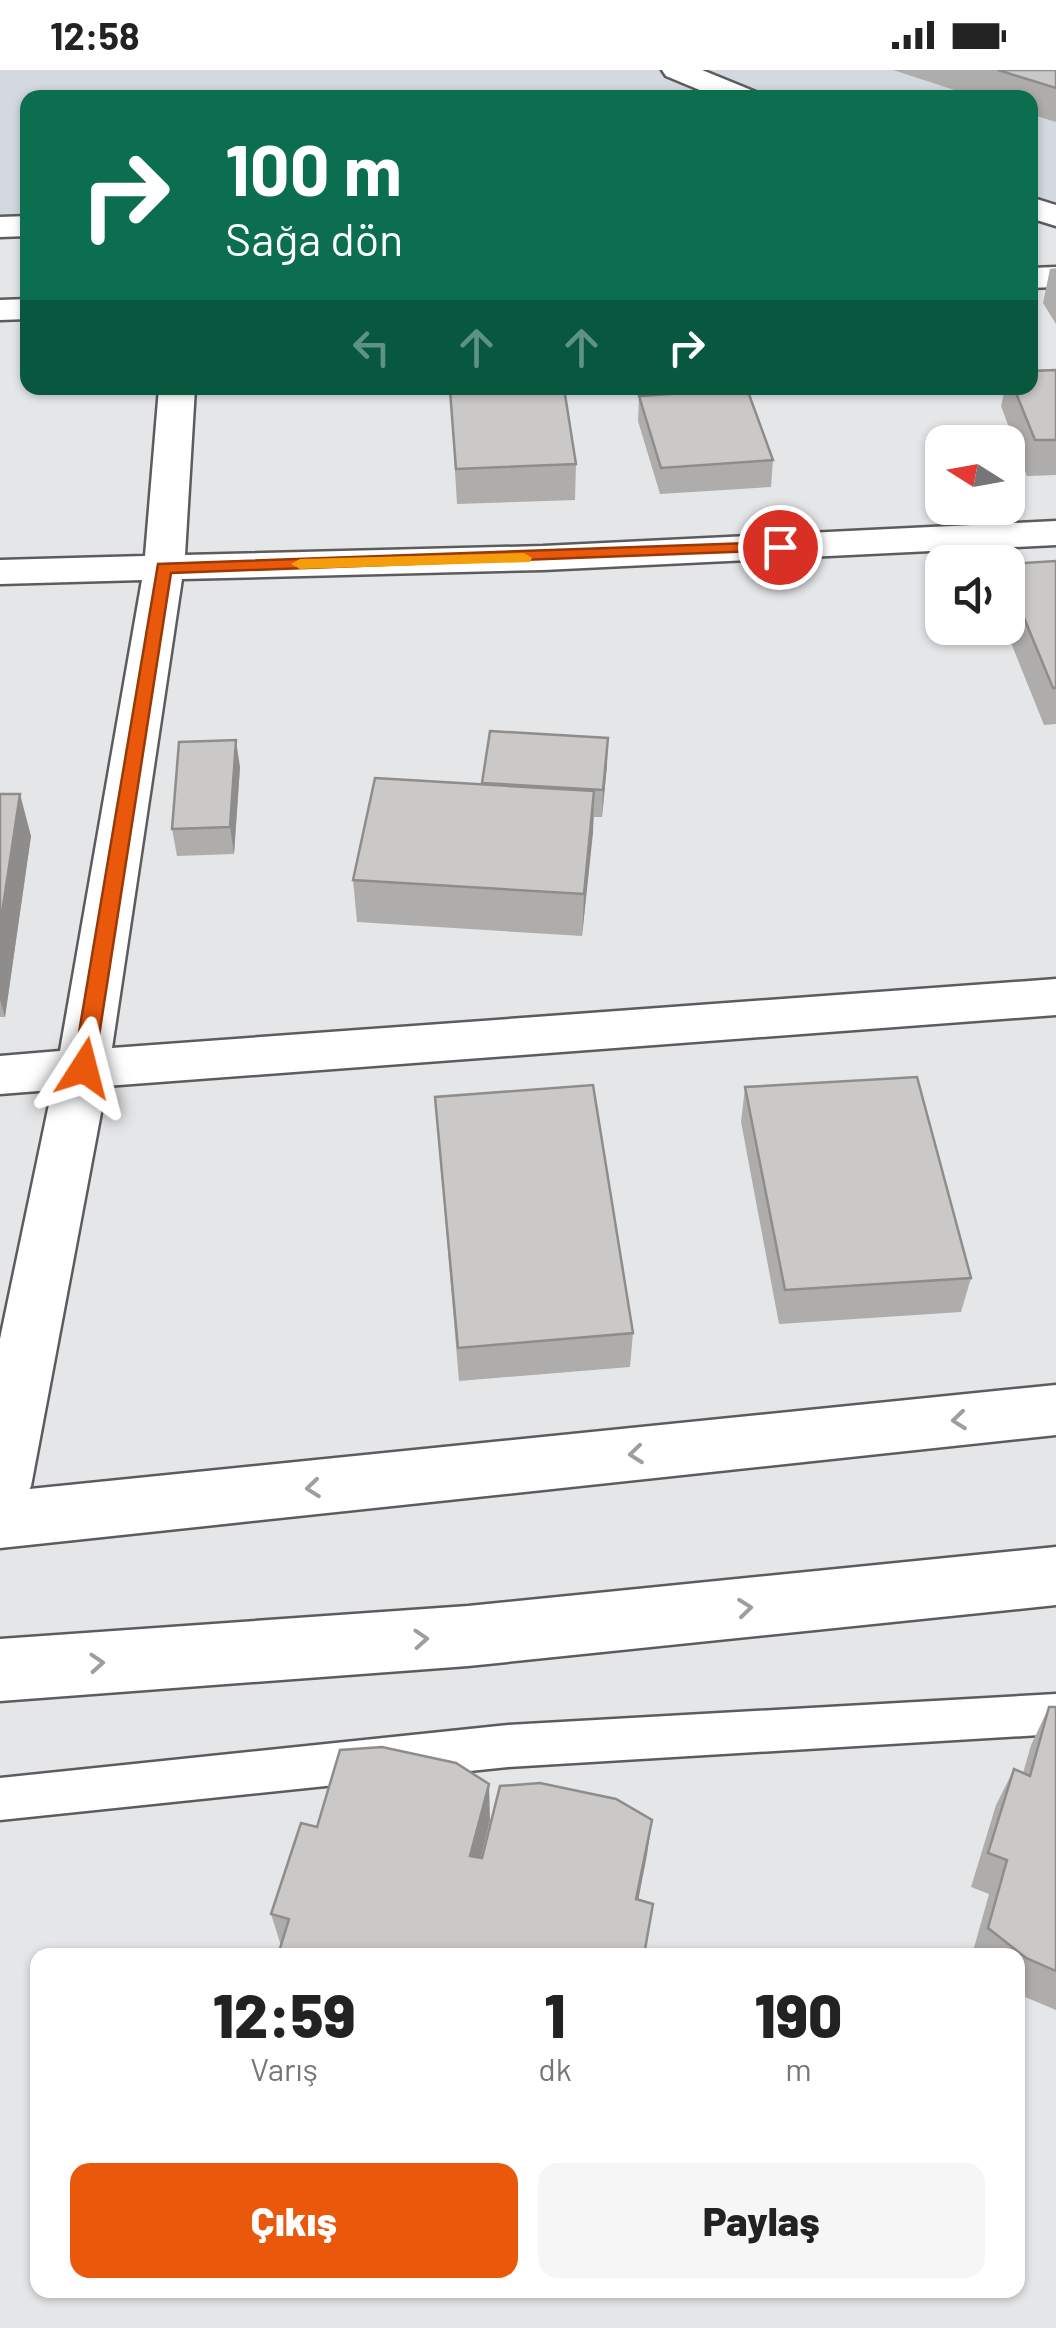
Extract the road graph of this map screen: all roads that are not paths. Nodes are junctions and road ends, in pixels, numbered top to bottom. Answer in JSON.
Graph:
{"nodes":[{"id":1,"x":676,"y":70,"type":"edge"},
{"id":2,"x":726,"y":90,"type":"edge"},
{"id":3,"x":176,"y":395,"type":"edge"},
{"id":4,"x":1056,"y":534,"type":"edge"},
{"id":5,"x":164,"y":568,"type":"junction"},
{"id":6,"x":0,"y":572,"type":"edge"},
{"id":7,"x":1056,"y":997,"type":"edge"},
{"id":8,"x":84,"y":1068,"type":"junction"},
{"id":9,"x":0,"y":1076,"type":"edge"},
{"id":10,"x":1056,"y":1410,"type":"edge"},
{"id":11,"x":0,"y":1486,"type":"edge"},
{"id":12,"x":0,"y":1520,"type":"edge"},
{"id":13,"x":1056,"y":1576,"type":"edge"},
{"id":14,"x":0,"y":1670,"type":"edge"},
{"id":15,"x":1056,"y":1714,"type":"edge"},
{"id":16,"x":0,"y":1799,"type":"edge"}],
"edges":[{"from":1,"to":2,"type":"street"},
{"from":3,"to":5,"type":"street"},
{"from":4,"to":5,"type":"street"},
{"from":5,"to":6,"type":"street"},
{"from":5,"to":8,"type":"street"},
{"from":7,"to":8,"type":"street"},
{"from":8,"to":9,"type":"street"},
{"from":8,"to":11,"type":"street"},
{"from":10,"to":12,"type":"street","one_way":true},
{"from":14,"to":13,"type":"street","one_way":true},
{"from":15,"to":16,"type":"lane"}]}
